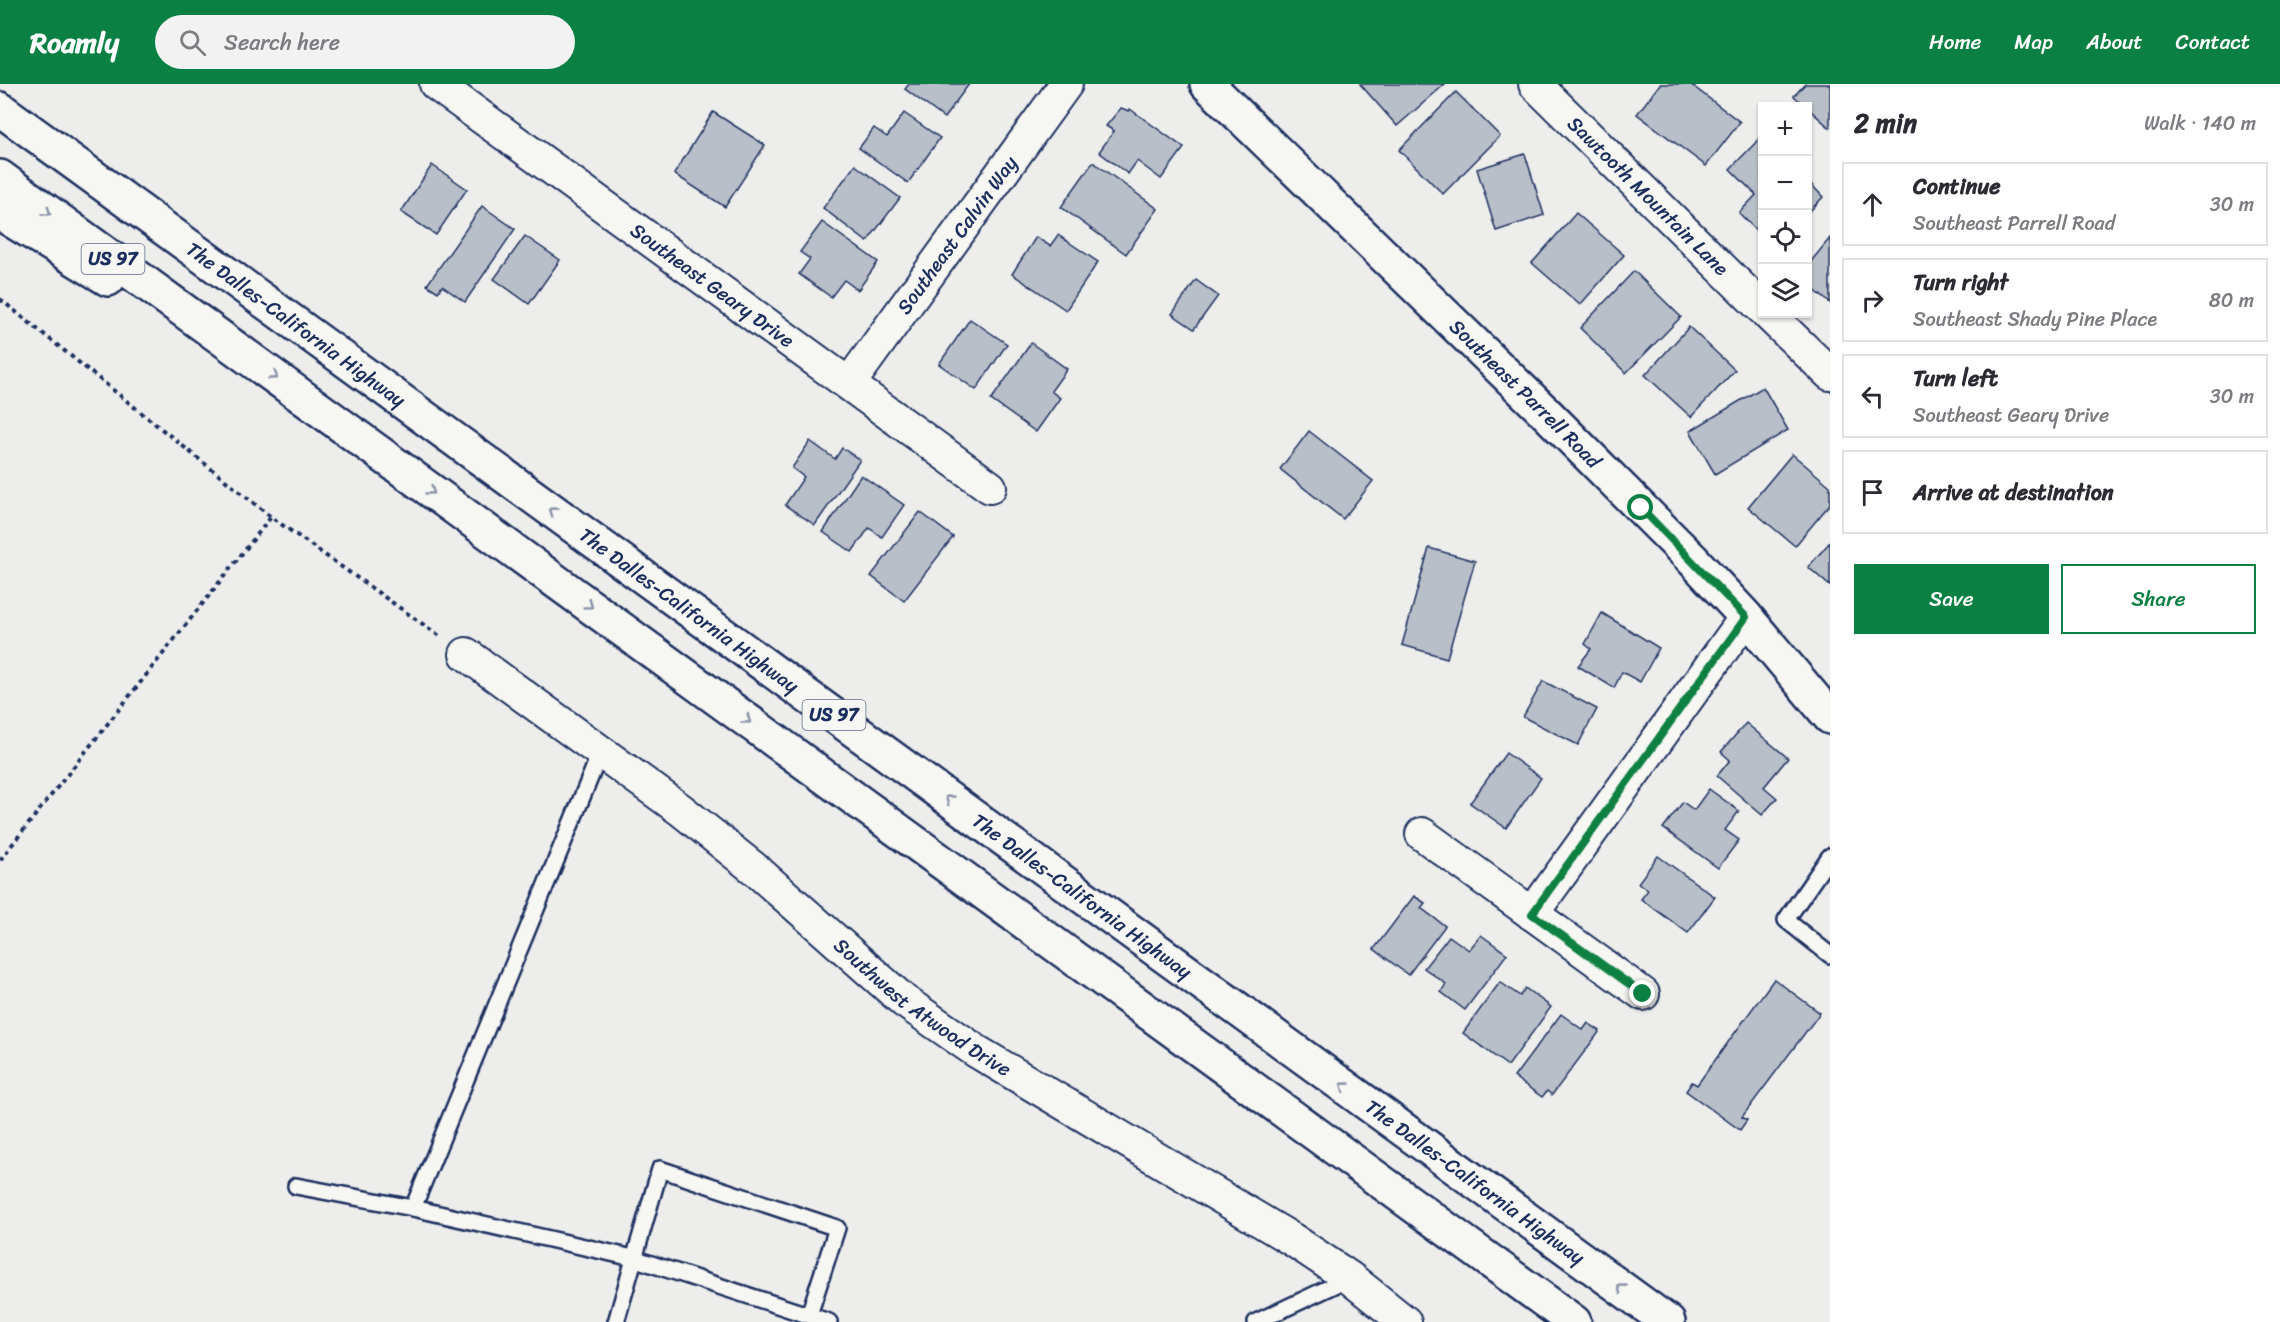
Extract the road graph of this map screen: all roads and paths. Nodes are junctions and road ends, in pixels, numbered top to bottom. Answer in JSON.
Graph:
{"nodes":[{"id":1,"x":436,"y":84,"type":"edge"},
{"id":2,"x":1066,"y":84,"type":"edge"},
{"id":3,"x":1208,"y":84,"type":"edge"},
{"id":4,"x":1534,"y":84,"type":"edge"},
{"id":5,"x":0,"y":109,"type":"edge"},
{"id":6,"x":0,"y":177,"type":"edge"},
{"id":7,"x":0,"y":213,"type":"edge"},
{"id":8,"x":0,"y":299,"type":"edge"},
{"id":9,"x":1758,"y":304,"type":"edge"},
{"id":10,"x":1772,"y":318,"type":"edge"},
{"id":11,"x":226,"y":342,"type":"junction"},
{"id":12,"x":1830,"y":374,"type":"edge"},
{"id":13,"x":849,"y":384,"type":"junction"},
{"id":14,"x":990,"y":487,"type":"dead end"},
{"id":15,"x":271,"y":517,"type":"junction"},
{"id":16,"x":1746,"y":617,"type":"junction"},
{"id":17,"x":466,"y":654,"type":"joint"},
{"id":18,"x":1830,"y":717,"type":"edge"},
{"id":19,"x":601,"y":751,"type":"junction"},
{"id":20,"x":1422,"y":834,"type":"dead end"},
{"id":21,"x":1830,"y":856,"type":"edge"},
{"id":22,"x":0,"y":860,"type":"edge"},
{"id":23,"x":1532,"y":914,"type":"junction"},
{"id":24,"x":1830,"y":955,"type":"edge"},
{"id":25,"x":1643,"y":994,"type":"dead end"},
{"id":26,"x":296,"y":1186,"type":"dead end"},
{"id":27,"x":413,"y":1208,"type":"junction"},
{"id":28,"x":633,"y":1258,"type":"junction"},
{"id":29,"x":1350,"y":1278,"type":"junction"},
{"id":30,"x":809,"y":1315,"type":"junction"},
{"id":31,"x":616,"y":1322,"type":"edge"},
{"id":32,"x":829,"y":1322,"type":"edge"},
{"id":33,"x":1256,"y":1322,"type":"edge"},
{"id":34,"x":1405,"y":1322,"type":"edge"},
{"id":35,"x":1574,"y":1322,"type":"edge"},
{"id":36,"x":1668,"y":1322,"type":"edge"}],
"edges":[{"from":1,"to":13,"type":"street","name":"Southeast Geary Drive"},
{"from":2,"to":13,"type":"street","name":"Southeast Calvin Way"},
{"from":3,"to":16,"type":"main road","name":"Southeast Parrell Road"},
{"from":4,"to":9,"type":"street","name":"Sawtooth Mountain Lane"},
{"from":36,"to":5,"type":"main road","name":"The Dalles-California Highway","number":"US 97","one_way":true},
{"from":6,"to":11,"type":"main road","number":"US 97","one_way":true},
{"from":7,"to":11,"type":"main road"},
{"from":8,"to":15,"type":"path"},
{"from":10,"to":12,"type":"street"},
{"from":11,"to":35,"type":"main road","number":"US 97","one_way":true},
{"from":13,"to":14,"type":"street","name":"Southeast Geary Drive"},
{"from":15,"to":17,"type":"path"},
{"from":15,"to":22,"type":"path"},
{"from":16,"to":18,"type":"main road","name":"Southeast Parrell Road"},
{"from":16,"to":23,"type":"street"},
{"from":17,"to":19,"type":"street","name":"Southwest Atwood Drive"},
{"from":19,"to":27,"type":"lane"},
{"from":19,"to":29,"type":"street","name":"Southwest Atwood Drive"},
{"from":20,"to":23,"type":"street"},
{"from":21,"to":24,"type":"lane"},
{"from":23,"to":25,"type":"street"},
{"from":26,"to":27,"type":"lane"},
{"from":27,"to":28,"type":"lane"},
{"from":28,"to":30,"type":"lane"},
{"from":28,"to":30,"type":"lane"},
{"from":28,"to":31,"type":"lane"},
{"from":29,"to":33,"type":"lane"},
{"from":29,"to":34,"type":"street","name":"Southwest Atwood Drive"},
{"from":30,"to":32,"type":"lane"}]}
